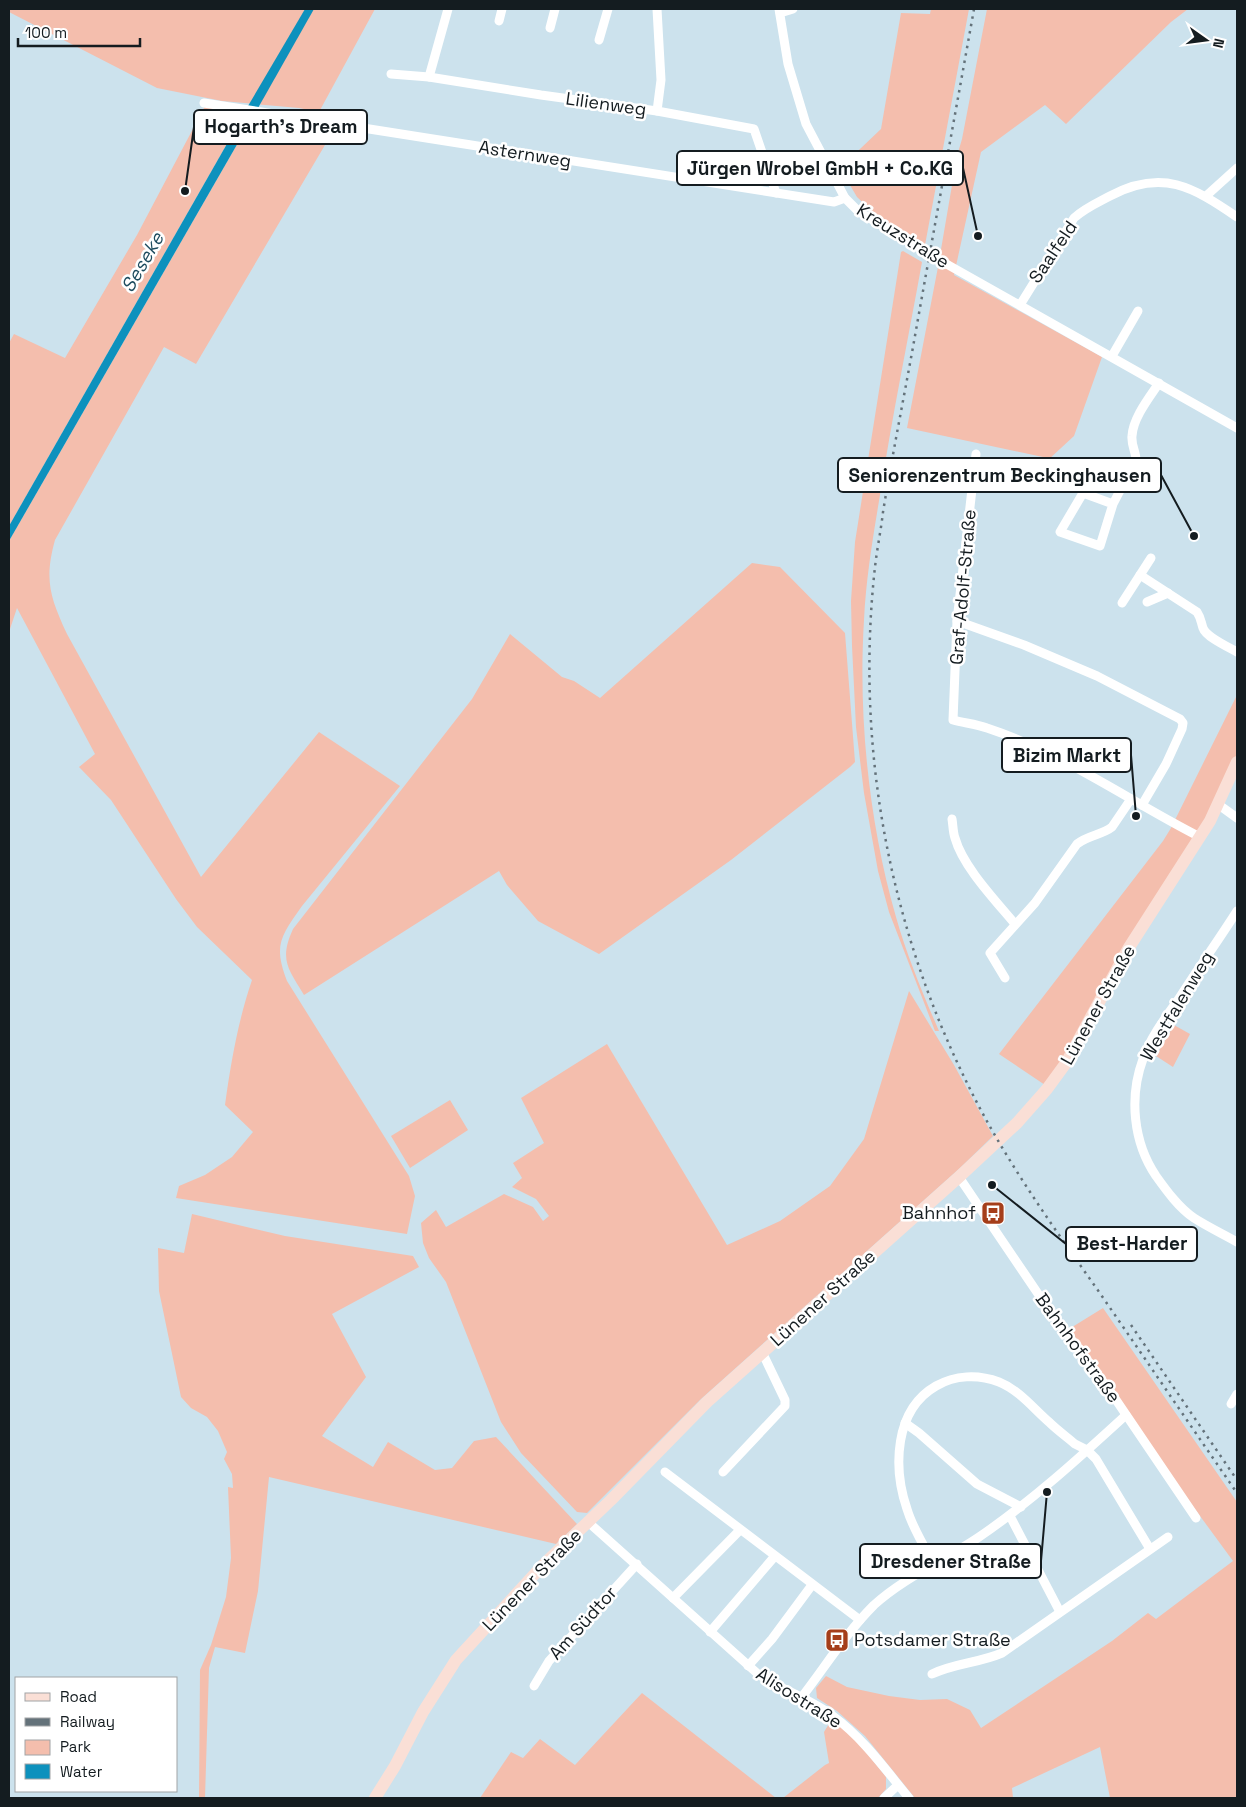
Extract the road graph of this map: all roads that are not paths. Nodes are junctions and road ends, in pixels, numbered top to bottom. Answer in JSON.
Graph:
{"nodes":[{"id":1,"x":448,"y":9,"type":"edge"},
{"id":2,"x":502,"y":9,"type":"edge"},
{"id":3,"x":555,"y":9,"type":"edge"},
{"id":4,"x":608,"y":9,"type":"edge"},
{"id":5,"x":657,"y":9,"type":"edge"},
{"id":6,"x":794,"y":9,"type":"edge"},
{"id":7,"x":780,"y":11,"type":"edge"},
{"id":8,"x":498,"y":21,"type":"dead end"},
{"id":9,"x":550,"y":28,"type":"dead end"},
{"id":10,"x":600,"y":40,"type":"dead end"},
{"id":11,"x":391,"y":74,"type":"dead end"},
{"id":12,"x":429,"y":77,"type":"junction"},
{"id":13,"x":204,"y":104,"type":"dead end"},
{"id":14,"x":657,"y":111,"type":"junction"},
{"id":15,"x":1237,"y":168,"type":"edge"},
{"id":16,"x":776,"y":192,"type":"junction"},
{"id":17,"x":1206,"y":196,"type":"junction"},
{"id":18,"x":845,"y":198,"type":"junction"},
{"id":19,"x":1237,"y":217,"type":"edge"},
{"id":20,"x":1020,"y":305,"type":"junction"},
{"id":21,"x":1138,"y":311,"type":"dead end"},
{"id":22,"x":1112,"y":356,"type":"junction"},
{"id":23,"x":1159,"y":383,"type":"junction"},
{"id":24,"x":1237,"y":428,"type":"edge"},
{"id":25,"x":976,"y":454,"type":"dead end"},
{"id":26,"x":1113,"y":504,"type":"junction"},
{"id":27,"x":1151,"y":558,"type":"dead end"},
{"id":28,"x":1140,"y":576,"type":"junction"},
{"id":29,"x":1168,"y":593,"type":"junction"},
{"id":30,"x":1147,"y":602,"type":"dead end"},
{"id":31,"x":1122,"y":603,"type":"dead end"},
{"id":32,"x":958,"y":621,"type":"junction"},
{"id":33,"x":1237,"y":652,"type":"edge"},
{"id":34,"x":1236,"y":766,"type":"edge"},
{"id":35,"x":1131,"y":799,"type":"junction"},
{"id":36,"x":1142,"y":805,"type":"junction"},
{"id":37,"x":1219,"y":805,"type":"junction"},
{"id":38,"x":1237,"y":818,"type":"edge"},
{"id":39,"x":952,"y":819,"type":"dead end"},
{"id":40,"x":1200,"y":837,"type":"junction"},
{"id":41,"x":1237,"y":911,"type":"edge"},
{"id":42,"x":1015,"y":924,"type":"junction"},
{"id":43,"x":1005,"y":978,"type":"dead end"},
{"id":44,"x":959,"y":1177,"type":"junction"},
{"id":45,"x":1237,"y":1242,"type":"edge"},
{"id":46,"x":762,"y":1352,"type":"junction"},
{"id":47,"x":1237,"y":1394,"type":"edge"},
{"id":48,"x":1230,"y":1404,"type":"dead end"},
{"id":49,"x":1126,"y":1415,"type":"junction"},
{"id":50,"x":905,"y":1423,"type":"junction"},
{"id":51,"x":1087,"y":1450,"type":"junction"},
{"id":52,"x":665,"y":1472,"type":"dead end"},
{"id":53,"x":723,"y":1472,"type":"dead end"},
{"id":54,"x":1021,"y":1507,"type":"junction"},
{"id":55,"x":1010,"y":1516,"type":"junction"},
{"id":56,"x":1196,"y":1518,"type":"dead end"},
{"id":57,"x":588,"y":1522,"type":"junction"},
{"id":58,"x":740,"y":1530,"type":"junction"},
{"id":59,"x":1168,"y":1537,"type":"dead end"},
{"id":60,"x":1150,"y":1549,"type":"junction"},
{"id":61,"x":775,"y":1556,"type":"junction"},
{"id":62,"x":637,"y":1564,"type":"junction"},
{"id":63,"x":934,"y":1564,"type":"junction"},
{"id":64,"x":812,"y":1585,"type":"junction"},
{"id":65,"x":673,"y":1598,"type":"junction"},
{"id":66,"x":1060,"y":1612,"type":"junction"},
{"id":67,"x":860,"y":1620,"type":"junction"},
{"id":68,"x":710,"y":1632,"type":"junction"},
{"id":69,"x":748,"y":1666,"type":"junction"},
{"id":70,"x":932,"y":1674,"type":"dead end"},
{"id":71,"x":534,"y":1686,"type":"dead end"},
{"id":72,"x":801,"y":1698,"type":"junction"},
{"id":73,"x":898,"y":1785,"type":"junction"},
{"id":74,"x":375,"y":1798,"type":"edge"},
{"id":75,"x":884,"y":1798,"type":"edge"},
{"id":76,"x":909,"y":1798,"type":"edge"}],
"edges":[{"from":1,"to":12,"type":"street"},
{"from":2,"to":8,"type":"street"},
{"from":3,"to":9,"type":"street"},
{"from":4,"to":10,"type":"street"},
{"from":5,"to":14,"type":"street"},
{"from":6,"to":7,"type":"street"},
{"from":7,"to":18,"type":"street","name":"Kreuzstraße"},
{"from":11,"to":12,"type":"street","name":"Lilienweg"},
{"from":12,"to":14,"type":"street","name":"Lilienweg"},
{"from":13,"to":16,"type":"street","name":"Asternweg"},
{"from":14,"to":16,"type":"street","name":"Lilienweg"},
{"from":15,"to":17,"type":"street"},
{"from":16,"to":18,"type":"street","name":"Asternweg"},
{"from":17,"to":19,"type":"street","name":"Saalfeld"},
{"from":17,"to":20,"type":"street","name":"Saalfeld"},
{"from":18,"to":20,"type":"street","name":"Kreuzstraße"},
{"from":20,"to":22,"type":"street","name":"Kreuzstraße"},
{"from":21,"to":22,"type":"street"},
{"from":22,"to":23,"type":"street","name":"Kreuzstraße"},
{"from":23,"to":24,"type":"street","name":"Kreuzstraße"},
{"from":23,"to":26,"type":"street"},
{"from":25,"to":32,"type":"street","name":"Graf-Adolf-Straße"},
{"from":26,"to":26,"type":"street"},
{"from":27,"to":28,"type":"street"},
{"from":28,"to":29,"type":"street"},
{"from":28,"to":31,"type":"street"},
{"from":29,"to":30,"type":"street"},
{"from":29,"to":33,"type":"street"},
{"from":32,"to":35,"type":"street","name":"Graf-Adolf-Straße"},
{"from":32,"to":36,"type":"street"},
{"from":34,"to":37,"type":"main road","name":"Lünener Straße"},
{"from":35,"to":36,"type":"street"},
{"from":35,"to":42,"type":"street"},
{"from":36,"to":40,"type":"street"},
{"from":37,"to":38,"type":"street"},
{"from":37,"to":40,"type":"main road","name":"Lünener Straße"},
{"from":39,"to":42,"type":"street"},
{"from":40,"to":44,"type":"main road","name":"Lünener Straße"},
{"from":41,"to":45,"type":"street","name":"Westfalenweg"},
{"from":42,"to":43,"type":"street"},
{"from":44,"to":46,"type":"main road","name":"Lünener Straße"},
{"from":44,"to":49,"type":"street","name":"Bahnhofstraße"},
{"from":46,"to":53,"type":"street"},
{"from":46,"to":57,"type":"main road","name":"Lünener Straße"},
{"from":47,"to":48,"type":"street"},
{"from":49,"to":51,"type":"street"},
{"from":49,"to":56,"type":"street","name":"Bahnhofstraße"},
{"from":50,"to":51,"type":"street"},
{"from":50,"to":54,"type":"street"},
{"from":50,"to":63,"type":"street"},
{"from":51,"to":54,"type":"street"},
{"from":51,"to":60,"type":"street"},
{"from":52,"to":58,"type":"street"},
{"from":54,"to":55,"type":"street"},
{"from":55,"to":63,"type":"street"},
{"from":55,"to":66,"type":"street"},
{"from":57,"to":62,"type":"street","name":"Alisostraße"},
{"from":57,"to":74,"type":"main road","name":"Lünener Straße"},
{"from":58,"to":61,"type":"street"},
{"from":58,"to":65,"type":"street"},
{"from":59,"to":60,"type":"street"},
{"from":60,"to":66,"type":"street"},
{"from":61,"to":64,"type":"street"},
{"from":61,"to":68,"type":"street"},
{"from":62,"to":65,"type":"street","name":"Alisostraße"},
{"from":62,"to":71,"type":"street","name":"Am Südtor"},
{"from":63,"to":67,"type":"street"},
{"from":64,"to":67,"type":"street"},
{"from":64,"to":69,"type":"street","name":"Alisostraße"},
{"from":65,"to":68,"type":"street","name":"Alisostraße"},
{"from":66,"to":70,"type":"street"},
{"from":67,"to":72,"type":"street"},
{"from":68,"to":69,"type":"street","name":"Alisostraße"},
{"from":69,"to":72,"type":"street","name":"Alisostraße"},
{"from":72,"to":73,"type":"street","name":"Alisostraße"},
{"from":73,"to":75,"type":"street"},
{"from":73,"to":76,"type":"street","name":"Alisostraße"}]}
